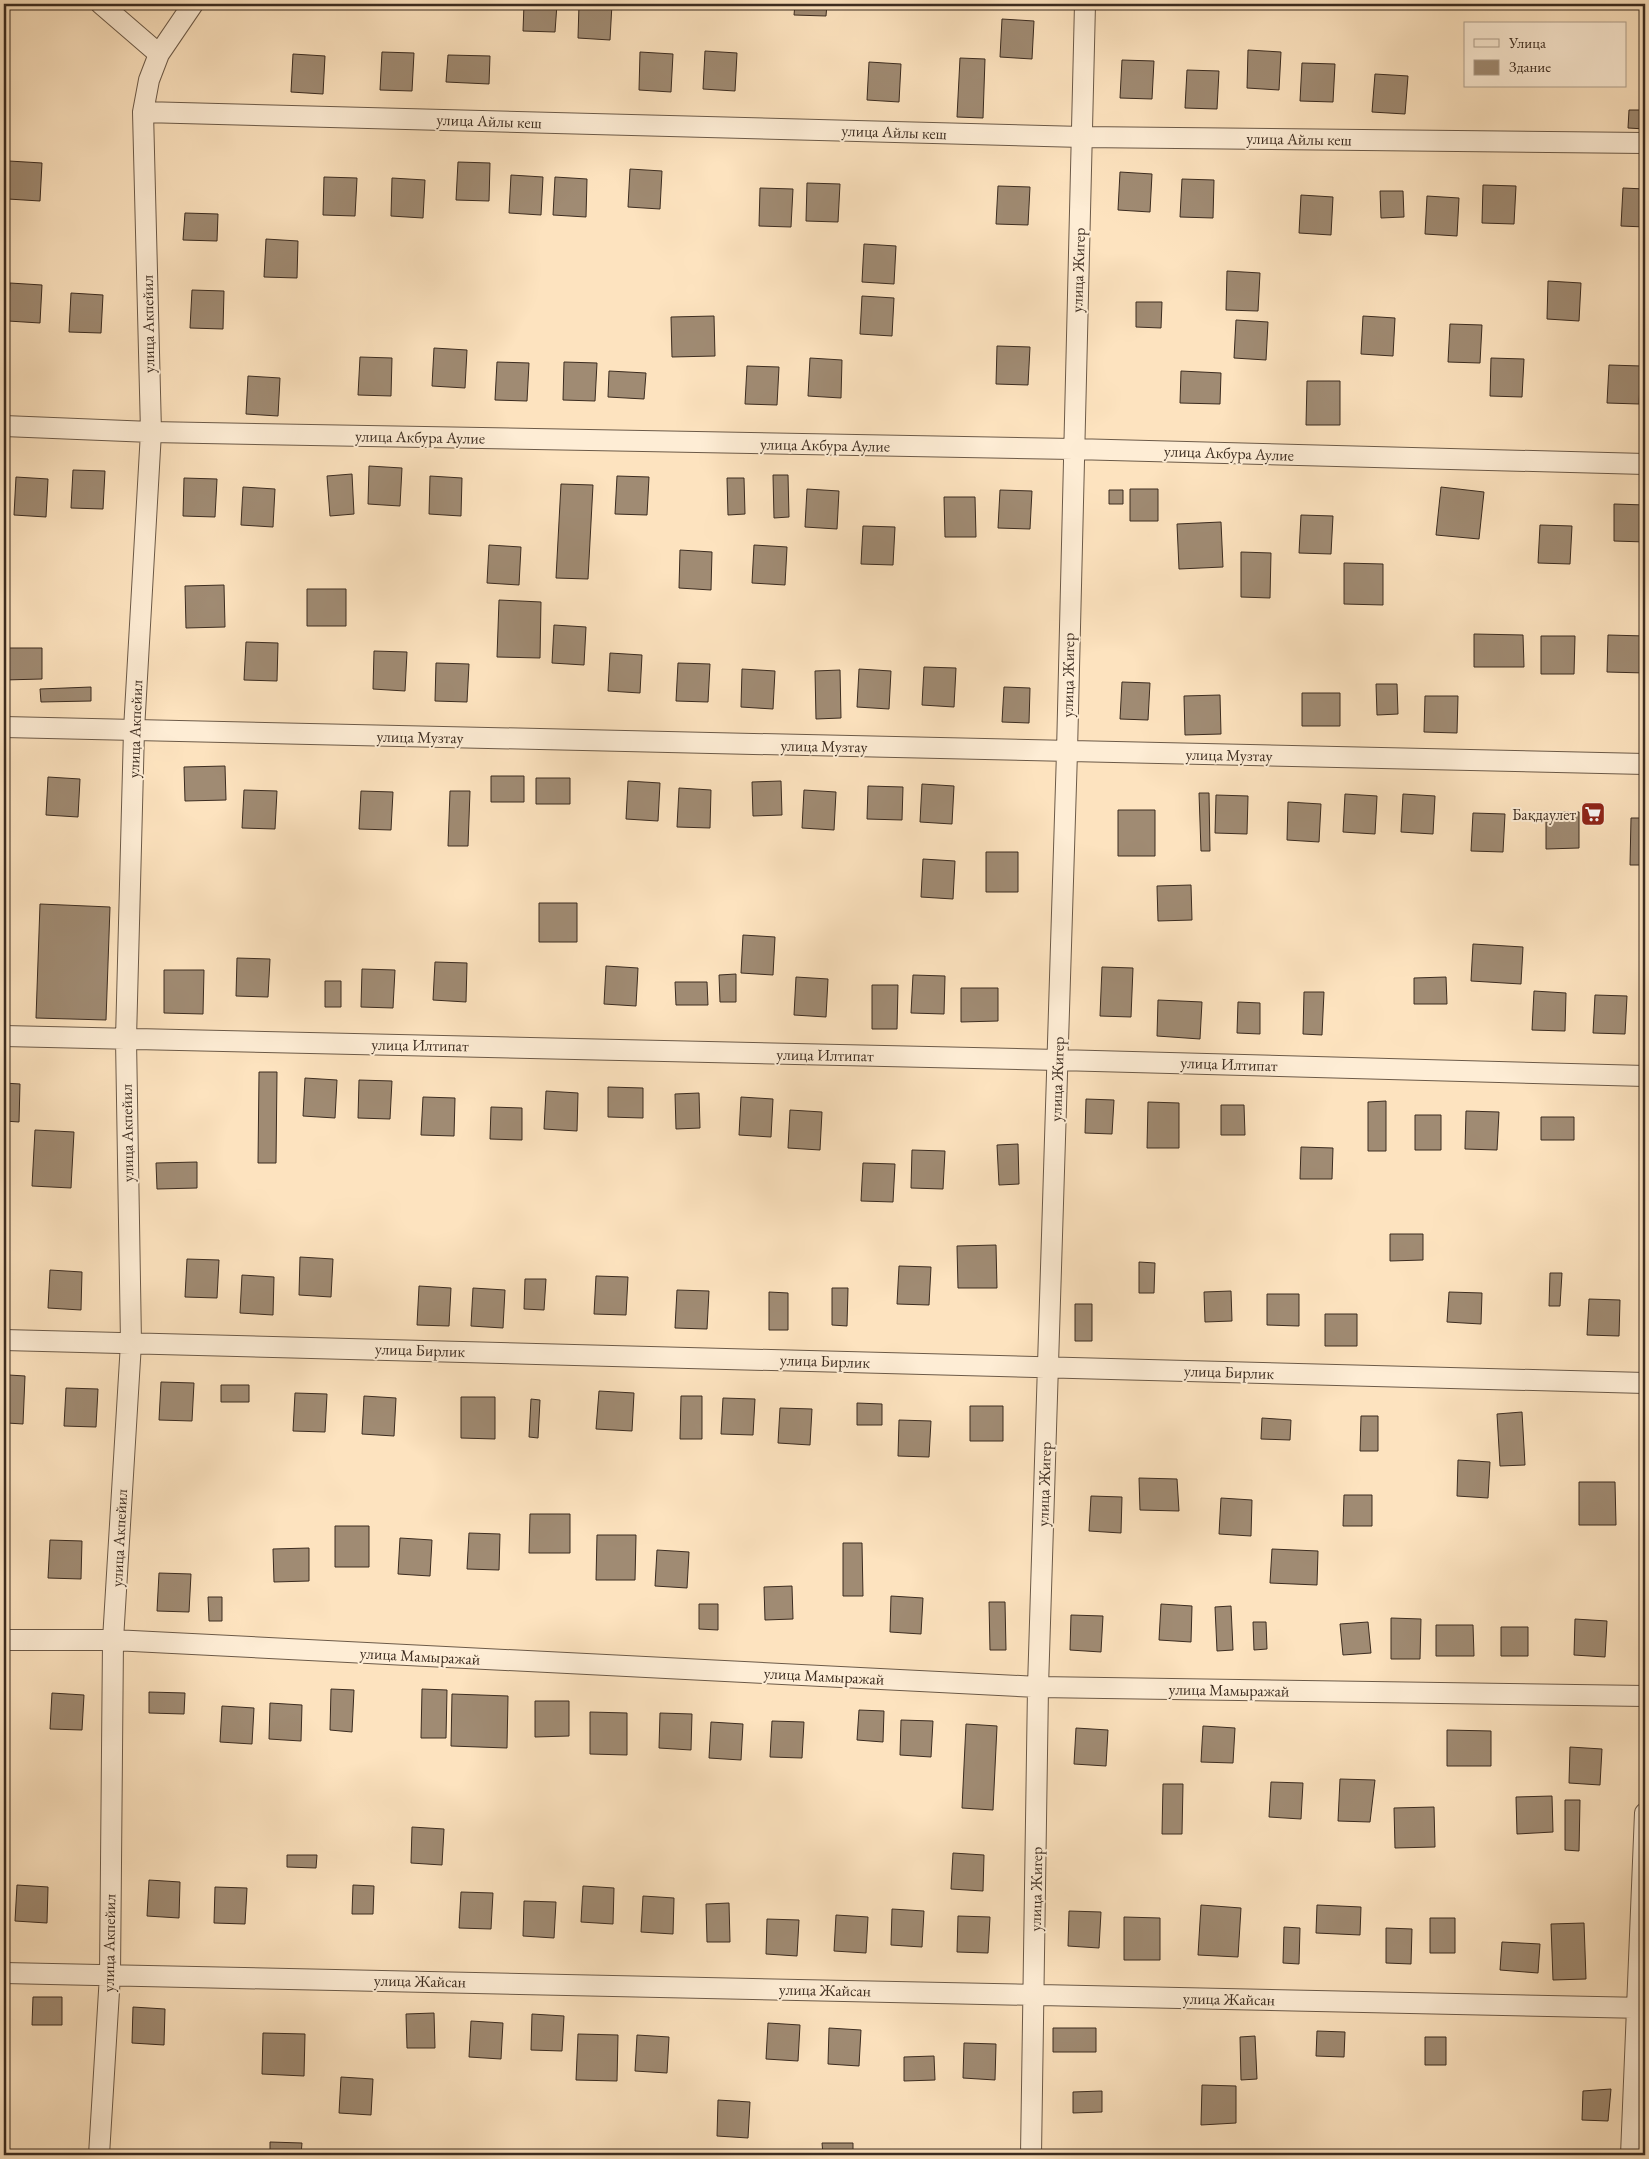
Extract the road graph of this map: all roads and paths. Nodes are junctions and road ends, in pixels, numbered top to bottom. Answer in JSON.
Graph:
{"nodes":[{"id":1,"x":101,"y":4,"type":"edge"},
{"id":2,"x":194,"y":4,"type":"edge"},
{"id":3,"x":1085,"y":4,"type":"edge"},
{"id":4,"x":158,"y":54,"type":"junction"},
{"id":5,"x":143,"y":112,"type":"junction"},
{"id":6,"x":1082,"y":137,"type":"junction"},
{"id":7,"x":1645,"y":143,"type":"edge"},
{"id":8,"x":4,"y":426,"type":"edge"},
{"id":9,"x":150,"y":432,"type":"junction"},
{"id":10,"x":1073,"y":449,"type":"junction"},
{"id":11,"x":1645,"y":464,"type":"edge"},
{"id":12,"x":4,"y":727,"type":"edge"},
{"id":13,"x":134,"y":730,"type":"junction"},
{"id":14,"x":1067,"y":752,"type":"junction"},
{"id":15,"x":1645,"y":764,"type":"edge"},
{"id":16,"x":4,"y":1036,"type":"edge"},
{"id":17,"x":126,"y":1039,"type":"junction"},
{"id":18,"x":1058,"y":1060,"type":"junction"},
{"id":19,"x":1645,"y":1076,"type":"edge"},
{"id":20,"x":4,"y":1340,"type":"edge"},
{"id":21,"x":131,"y":1343,"type":"junction"},
{"id":22,"x":1047,"y":1368,"type":"junction"},
{"id":23,"x":1645,"y":1383,"type":"edge"},
{"id":24,"x":4,"y":1640,"type":"edge"},
{"id":25,"x":113,"y":1640,"type":"junction"},
{"id":26,"x":1038,"y":1687,"type":"junction"},
{"id":27,"x":1645,"y":1696,"type":"edge"},
{"id":28,"x":1645,"y":1813,"type":"edge"},
{"id":29,"x":4,"y":1973,"type":"edge"},
{"id":30,"x":110,"y":1975,"type":"junction"},
{"id":31,"x":1035,"y":1994,"type":"junction"},
{"id":32,"x":1642,"y":2008,"type":"edge"},
{"id":33,"x":99,"y":2155,"type":"edge"},
{"id":34,"x":1031,"y":2155,"type":"edge"},
{"id":35,"x":1631,"y":2155,"type":"edge"}],
"edges":[{"from":1,"to":4,"type":"street"},
{"from":2,"to":4,"type":"street","name":"улица Акпейил"},
{"from":3,"to":6,"type":"street","name":"улица Жигер"},
{"from":4,"to":5,"type":"street","name":"улица Акпейил"},
{"from":5,"to":6,"type":"street","name":"улица Айлы кеш"},
{"from":5,"to":9,"type":"street","name":"улица Акпейил"},
{"from":6,"to":7,"type":"street","name":"улица Айлы кеш"},
{"from":6,"to":10,"type":"street","name":"улица Жигер"},
{"from":8,"to":9,"type":"street","name":"улица Акбура Аулие"},
{"from":9,"to":10,"type":"street","name":"улица Акбура Аулие"},
{"from":9,"to":13,"type":"street","name":"улица Акпейил"},
{"from":10,"to":11,"type":"street","name":"улица Акбура Аулие"},
{"from":10,"to":14,"type":"street","name":"улица Жигер"},
{"from":12,"to":13,"type":"street","name":"улица Музтау"},
{"from":13,"to":14,"type":"street","name":"улица Музтау"},
{"from":13,"to":17,"type":"street","name":"улица Акпейил"},
{"from":14,"to":15,"type":"street","name":"улица Музтау"},
{"from":14,"to":18,"type":"street","name":"улица Жигер"},
{"from":16,"to":17,"type":"street","name":"улица Илтипат"},
{"from":17,"to":18,"type":"street","name":"улица Илтипат"},
{"from":17,"to":21,"type":"street","name":"улица Акпейил"},
{"from":18,"to":19,"type":"street","name":"улица Илтипат"},
{"from":18,"to":22,"type":"street","name":"улица Жигер"},
{"from":20,"to":21,"type":"street","name":"улица Бирлик"},
{"from":21,"to":22,"type":"street","name":"улица Бирлик"},
{"from":21,"to":25,"type":"street","name":"улица Акпейил"},
{"from":22,"to":23,"type":"street","name":"улица Бирлик"},
{"from":22,"to":26,"type":"street","name":"улица Жигер"},
{"from":24,"to":25,"type":"street","name":"улица Мамыражай"},
{"from":25,"to":26,"type":"street","name":"улица Мамыражай"},
{"from":25,"to":30,"type":"street","name":"улица Акпейил"},
{"from":26,"to":27,"type":"street","name":"улица Мамыражай"},
{"from":26,"to":31,"type":"street","name":"улица Жигер"},
{"from":28,"to":32,"type":"street"},
{"from":29,"to":30,"type":"street","name":"улица Жайсан"},
{"from":30,"to":31,"type":"street","name":"улица Жайсан"},
{"from":30,"to":33,"type":"street","name":"улица Акпейил"},
{"from":31,"to":32,"type":"street","name":"улица Жайсан"},
{"from":31,"to":34,"type":"street","name":"улица Жигер"},
{"from":32,"to":35,"type":"street"}]}
